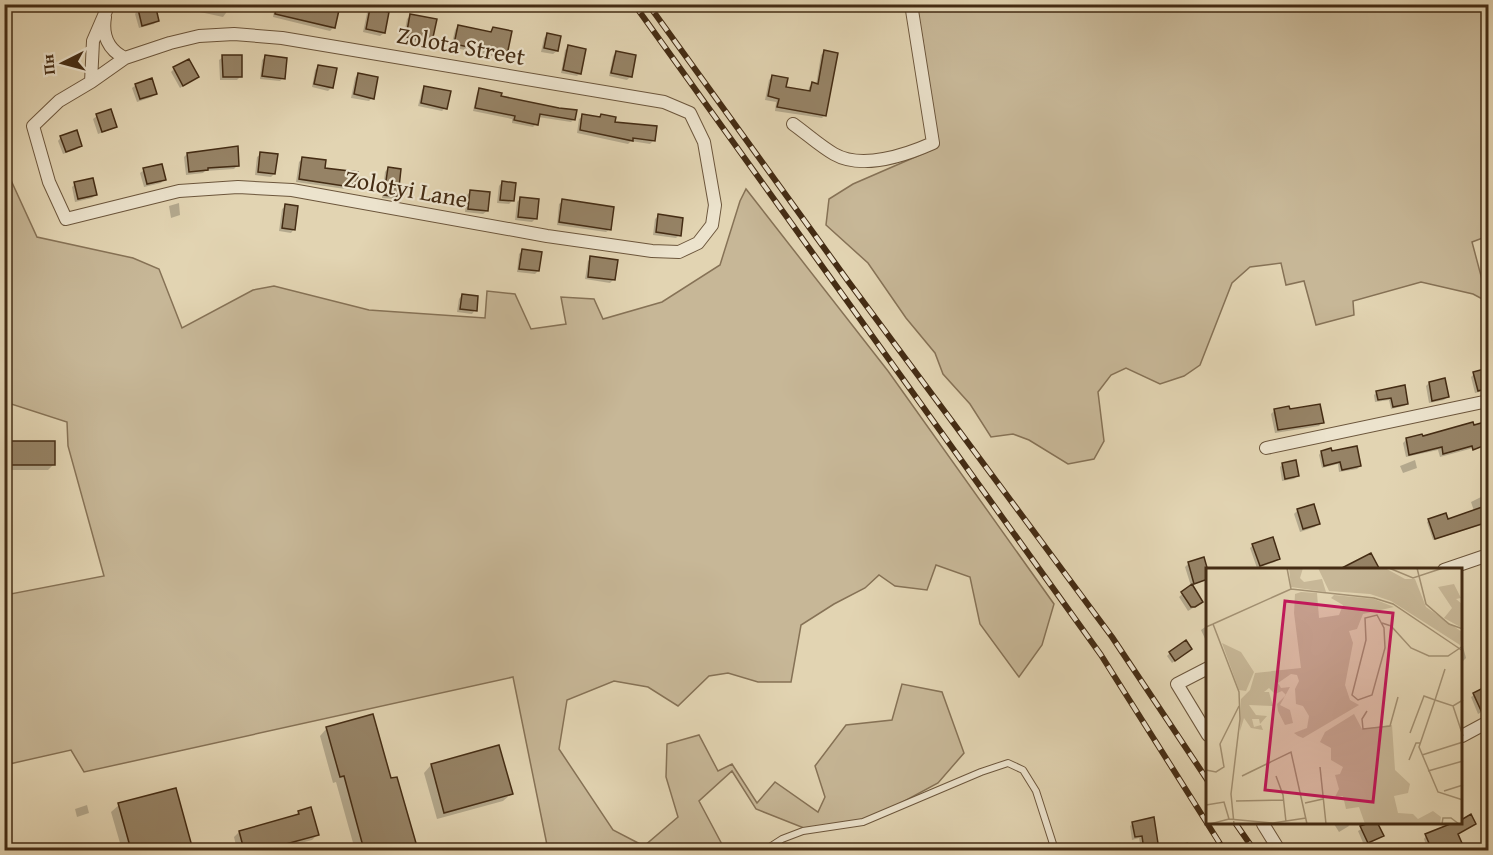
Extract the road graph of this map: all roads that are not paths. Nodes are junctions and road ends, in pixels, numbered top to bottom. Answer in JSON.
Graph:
{"nodes":[{"id":1,"x":911,"y":4,"type":"edge"},
{"id":2,"x":108,"y":6,"type":"edge"},
{"id":3,"x":125,"y":58,"type":"junction"},
{"id":4,"x":91,"y":82,"type":"junction"},
{"id":5,"x":690,"y":113,"type":"joint"},
{"id":6,"x":793,"y":124,"type":"dead end"},
{"id":7,"x":33,"y":126,"type":"joint"},
{"id":8,"x":1488,"y":401,"type":"edge"},
{"id":9,"x":1266,"y":448,"type":"dead end"},
{"id":10,"x":1488,"y":555,"type":"edge"},
{"id":11,"x":1450,"y":568,"type":"edge"},
{"id":12,"x":1206,"y":669,"type":"edge"},
{"id":13,"x":1488,"y":722,"type":"edge"},
{"id":14,"x":1206,"y":732,"type":"edge"},
{"id":15,"x":1463,"y":735,"type":"edge"},
{"id":16,"x":1264,"y":825,"type":"edge"},
{"id":17,"x":765,"y":850,"type":"edge"},
{"id":18,"x":1055,"y":850,"type":"edge"},
{"id":19,"x":1279,"y":850,"type":"edge"}],
"edges":[{"from":1,"to":6,"type":"street"},
{"from":2,"to":3,"type":"street"},
{"from":2,"to":4,"type":"street"},
{"from":3,"to":4,"type":"street","name":"Zolota Street"},
{"from":3,"to":5,"type":"street","name":"Zolota Street"},
{"from":4,"to":7,"type":"street","name":"Zolota Street"},
{"from":5,"to":7,"type":"street","name":"Zolotyi Lane"},
{"from":8,"to":9,"type":"street"},
{"from":10,"to":11,"type":"street"},
{"from":12,"to":14,"type":"street"},
{"from":13,"to":15,"type":"street"},
{"from":16,"to":19,"type":"street"},
{"from":17,"to":18,"type":"lane"}]}
